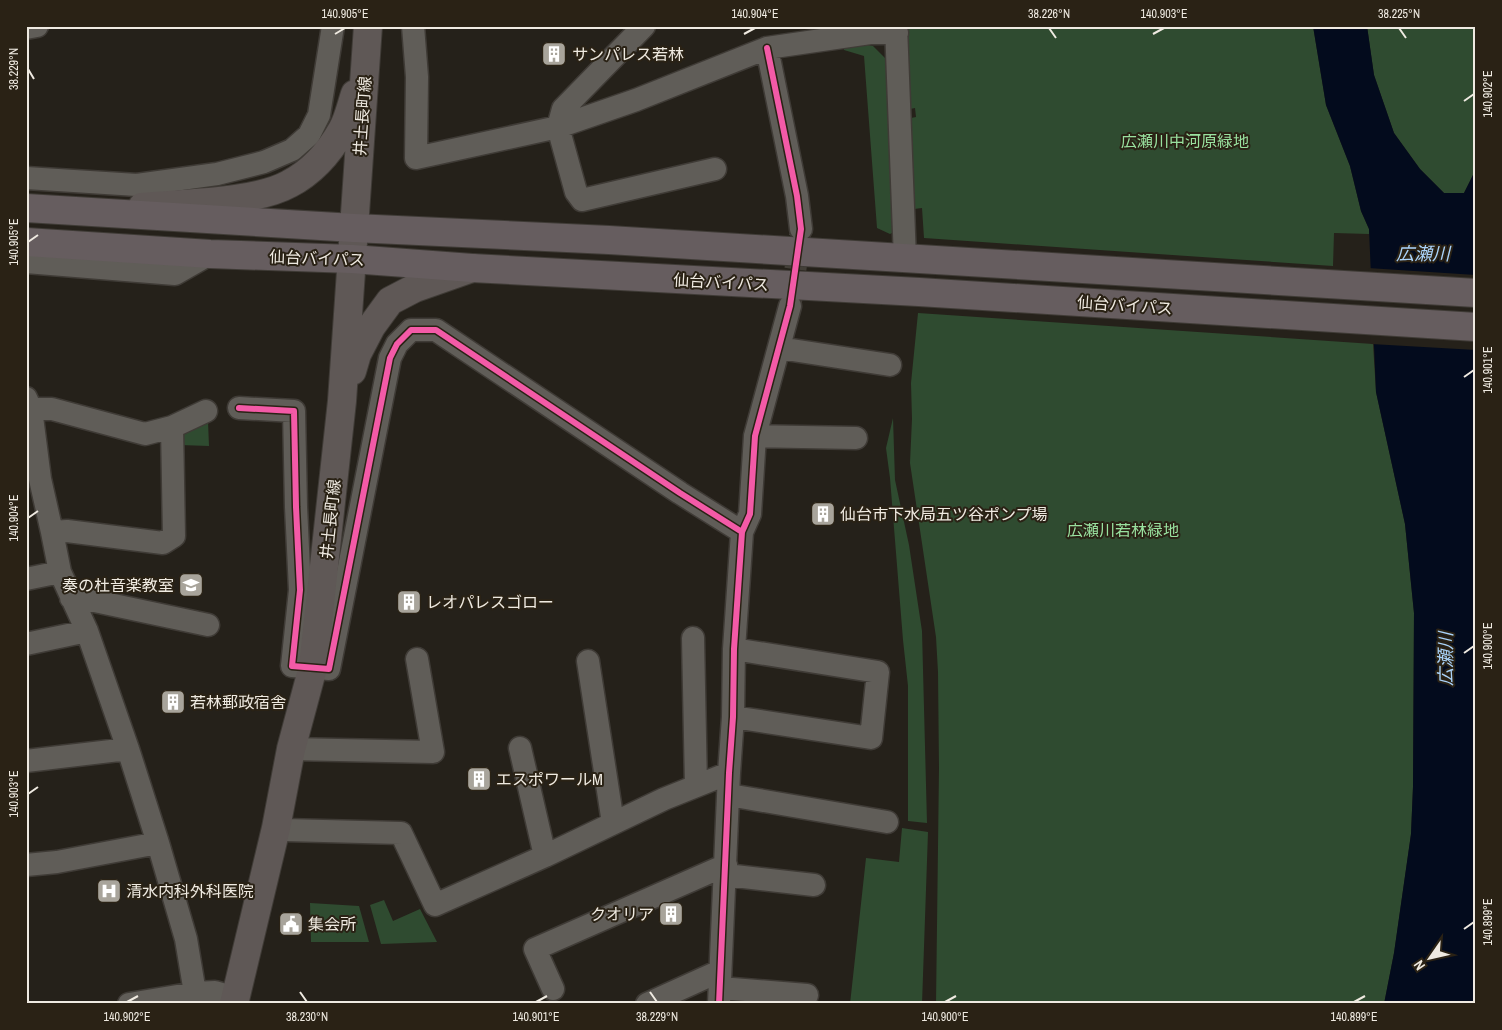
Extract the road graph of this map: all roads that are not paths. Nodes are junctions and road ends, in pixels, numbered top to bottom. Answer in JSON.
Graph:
{"nodes":[{"id":1,"x":37,"y":26,"type":"edge"},
{"id":2,"x":333,"y":26,"type":"edge"},
{"id":3,"x":368,"y":26,"type":"edge"},
{"id":4,"x":412,"y":26,"type":"edge"},
{"id":5,"x":644,"y":26,"type":"edge"},
{"id":6,"x":26,"y":28,"type":"edge"},
{"id":7,"x":896,"y":30,"type":"edge"},
{"id":8,"x":767,"y":48,"type":"junction"},
{"id":9,"x":365,"y":67,"type":"junction"},
{"id":10,"x":558,"y":127,"type":"junction"},
{"id":11,"x":715,"y":169,"type":"dead end"},
{"id":12,"x":26,"y":178,"type":"edge"},
{"id":13,"x":26,"y":208,"type":"edge"},
{"id":14,"x":86,"y":212,"type":"junction"},
{"id":15,"x":354,"y":228,"type":"junction"},
{"id":16,"x":801,"y":229,"type":"tunnel mouth"},
{"id":17,"x":26,"y":242,"type":"edge"},
{"id":18,"x":210,"y":254,"type":"junction"},
{"id":19,"x":352,"y":259,"type":"junction"},
{"id":20,"x":914,"y":260,"type":"junction"},
{"id":21,"x":26,"y":262,"type":"edge"},
{"id":22,"x":472,"y":268,"type":"junction"},
{"id":23,"x":1476,"y":293,"type":"edge"},
{"id":24,"x":790,"y":306,"type":"tunnel mouth"},
{"id":25,"x":1476,"y":327,"type":"edge"},
{"id":26,"x":779,"y":348,"type":"junction"},
{"id":27,"x":890,"y":365,"type":"dead end"},
{"id":28,"x":342,"y":401,"type":"junction"},
{"id":29,"x":28,"y":405,"type":"edge"},
{"id":30,"x":239,"y":408,"type":"dead end"},
{"id":31,"x":206,"y":411,"type":"dead end"},
{"id":32,"x":172,"y":427,"type":"junction"},
{"id":33,"x":755,"y":436,"type":"junction"},
{"id":34,"x":856,"y":438,"type":"dead end"},
{"id":35,"x":33,"y":481,"type":"edge"},
{"id":36,"x":333,"y":491,"type":"junction"},
{"id":37,"x":363,"y":495,"type":"junction"},
{"id":38,"x":52,"y":532,"type":"junction"},
{"id":39,"x":742,"y":532,"type":"junction"},
{"id":40,"x":60,"y":572,"type":"junction"},
{"id":41,"x":26,"y":579,"type":"edge"},
{"id":42,"x":71,"y":598,"type":"junction"},
{"id":43,"x":208,"y":625,"type":"dead end"},
{"id":44,"x":87,"y":631,"type":"junction"},
{"id":45,"x":693,"y":638,"type":"dead end"},
{"id":46,"x":26,"y":644,"type":"edge"},
{"id":47,"x":734,"y":649,"type":"junction"},
{"id":48,"x":417,"y":659,"type":"dead end"},
{"id":49,"x":588,"y":661,"type":"dead end"},
{"id":50,"x":313,"y":667,"type":"junction"},
{"id":51,"x":734,"y":718,"type":"junction"},
{"id":52,"x":520,"y":748,"type":"dead end"},
{"id":53,"x":128,"y":749,"type":"junction"},
{"id":54,"x":292,"y":749,"type":"junction"},
{"id":55,"x":26,"y":761,"type":"edge"},
{"id":56,"x":729,"y":773,"type":"junction"},
{"id":57,"x":696,"y":786,"type":"junction"},
{"id":58,"x":730,"y":796,"type":"junction"},
{"id":59,"x":886,"y":822,"type":"dead end"},
{"id":60,"x":613,"y":823,"type":"junction"},
{"id":61,"x":276,"y":828,"type":"junction"},
{"id":62,"x":158,"y":843,"type":"junction"},
{"id":63,"x":545,"y":856,"type":"junction"},
{"id":64,"x":26,"y":865,"type":"edge"},
{"id":65,"x":726,"y":870,"type":"junction"},
{"id":66,"x":814,"y":885,"type":"dead end"},
{"id":67,"x":720,"y":987,"type":"edge"},
{"id":68,"x":553,"y":988,"type":"dead end"},
{"id":69,"x":195,"y":993,"type":"junction"},
{"id":70,"x":807,"y":995,"type":"dead end"},
{"id":71,"x":235,"y":1001,"type":"edge"},
{"id":72,"x":130,"y":1004,"type":"edge"},
{"id":73,"x":647,"y":1004,"type":"edge"}],
"edges":[{"from":1,"to":6,"type":"street"},
{"from":2,"to":12,"type":"street"},
{"from":3,"to":9,"type":"main road","name":"井土長町線"},
{"from":4,"to":10,"type":"street"},
{"from":5,"to":10,"type":"street"},
{"from":7,"to":8,"type":"street"},
{"from":7,"to":20,"type":"street"},
{"from":8,"to":10,"type":"street"},
{"from":8,"to":16,"type":"street"},
{"from":9,"to":14,"type":"main road"},
{"from":9,"to":15,"type":"main road","name":"井土長町線"},
{"from":10,"to":11,"type":"street"},
{"from":13,"to":14,"type":"highway","name":"仙台バイパス"},
{"from":14,"to":15,"type":"highway","name":"仙台バイパス"},
{"from":15,"to":19,"type":"main road","name":"井土長町線"},
{"from":15,"to":20,"type":"highway","name":"仙台バイパス"},
{"from":17,"to":18,"type":"highway","name":"仙台バイパス"},
{"from":18,"to":19,"type":"highway","name":"仙台バイパス"},
{"from":18,"to":21,"type":"street"},
{"from":19,"to":22,"type":"highway","name":"仙台バイパス"},
{"from":19,"to":28,"type":"main road","name":"井土長町線"},
{"from":20,"to":23,"type":"highway","name":"仙台バイパス"},
{"from":22,"to":25,"type":"highway","name":"仙台バイパス"},
{"from":22,"to":28,"type":"main road"},
{"from":24,"to":26,"type":"street"},
{"from":26,"to":27,"type":"street"},
{"from":26,"to":33,"type":"street"},
{"from":28,"to":36,"type":"main road","name":"井土長町線"},
{"from":29,"to":32,"type":"street"},
{"from":29,"to":35,"type":"street"},
{"from":30,"to":50,"type":"street"},
{"from":31,"to":32,"type":"street"},
{"from":32,"to":38,"type":"street"},
{"from":33,"to":34,"type":"street"},
{"from":33,"to":39,"type":"street"},
{"from":35,"to":38,"type":"street"},
{"from":36,"to":37,"type":"street"},
{"from":36,"to":50,"type":"main road","name":"井土長町線"},
{"from":37,"to":39,"type":"street"},
{"from":37,"to":50,"type":"street"},
{"from":38,"to":40,"type":"street"},
{"from":39,"to":47,"type":"street"},
{"from":40,"to":41,"type":"street"},
{"from":40,"to":42,"type":"street"},
{"from":42,"to":43,"type":"street"},
{"from":42,"to":44,"type":"street"},
{"from":44,"to":46,"type":"street"},
{"from":44,"to":53,"type":"street"},
{"from":45,"to":57,"type":"street"},
{"from":47,"to":51,"type":"street"},
{"from":47,"to":51,"type":"street"},
{"from":48,"to":54,"type":"street"},
{"from":49,"to":60,"type":"street"},
{"from":50,"to":54,"type":"main road","name":"井土長町線"},
{"from":51,"to":56,"type":"street"},
{"from":52,"to":63,"type":"street"},
{"from":53,"to":55,"type":"street"},
{"from":53,"to":62,"type":"street"},
{"from":54,"to":61,"type":"main road","name":"井土長町線"},
{"from":56,"to":57,"type":"street"},
{"from":56,"to":58,"type":"street"},
{"from":57,"to":60,"type":"street"},
{"from":58,"to":59,"type":"street"},
{"from":58,"to":65,"type":"street"},
{"from":60,"to":63,"type":"street"},
{"from":61,"to":63,"type":"street"},
{"from":61,"to":71,"type":"main road","name":"井土長町線"},
{"from":62,"to":64,"type":"street"},
{"from":62,"to":69,"type":"street"},
{"from":65,"to":66,"type":"street"},
{"from":65,"to":67,"type":"street"},
{"from":65,"to":68,"type":"street"},
{"from":67,"to":70,"type":"street"},
{"from":67,"to":73,"type":"street"},
{"from":69,"to":71,"type":"street"},
{"from":69,"to":72,"type":"street"}]}
